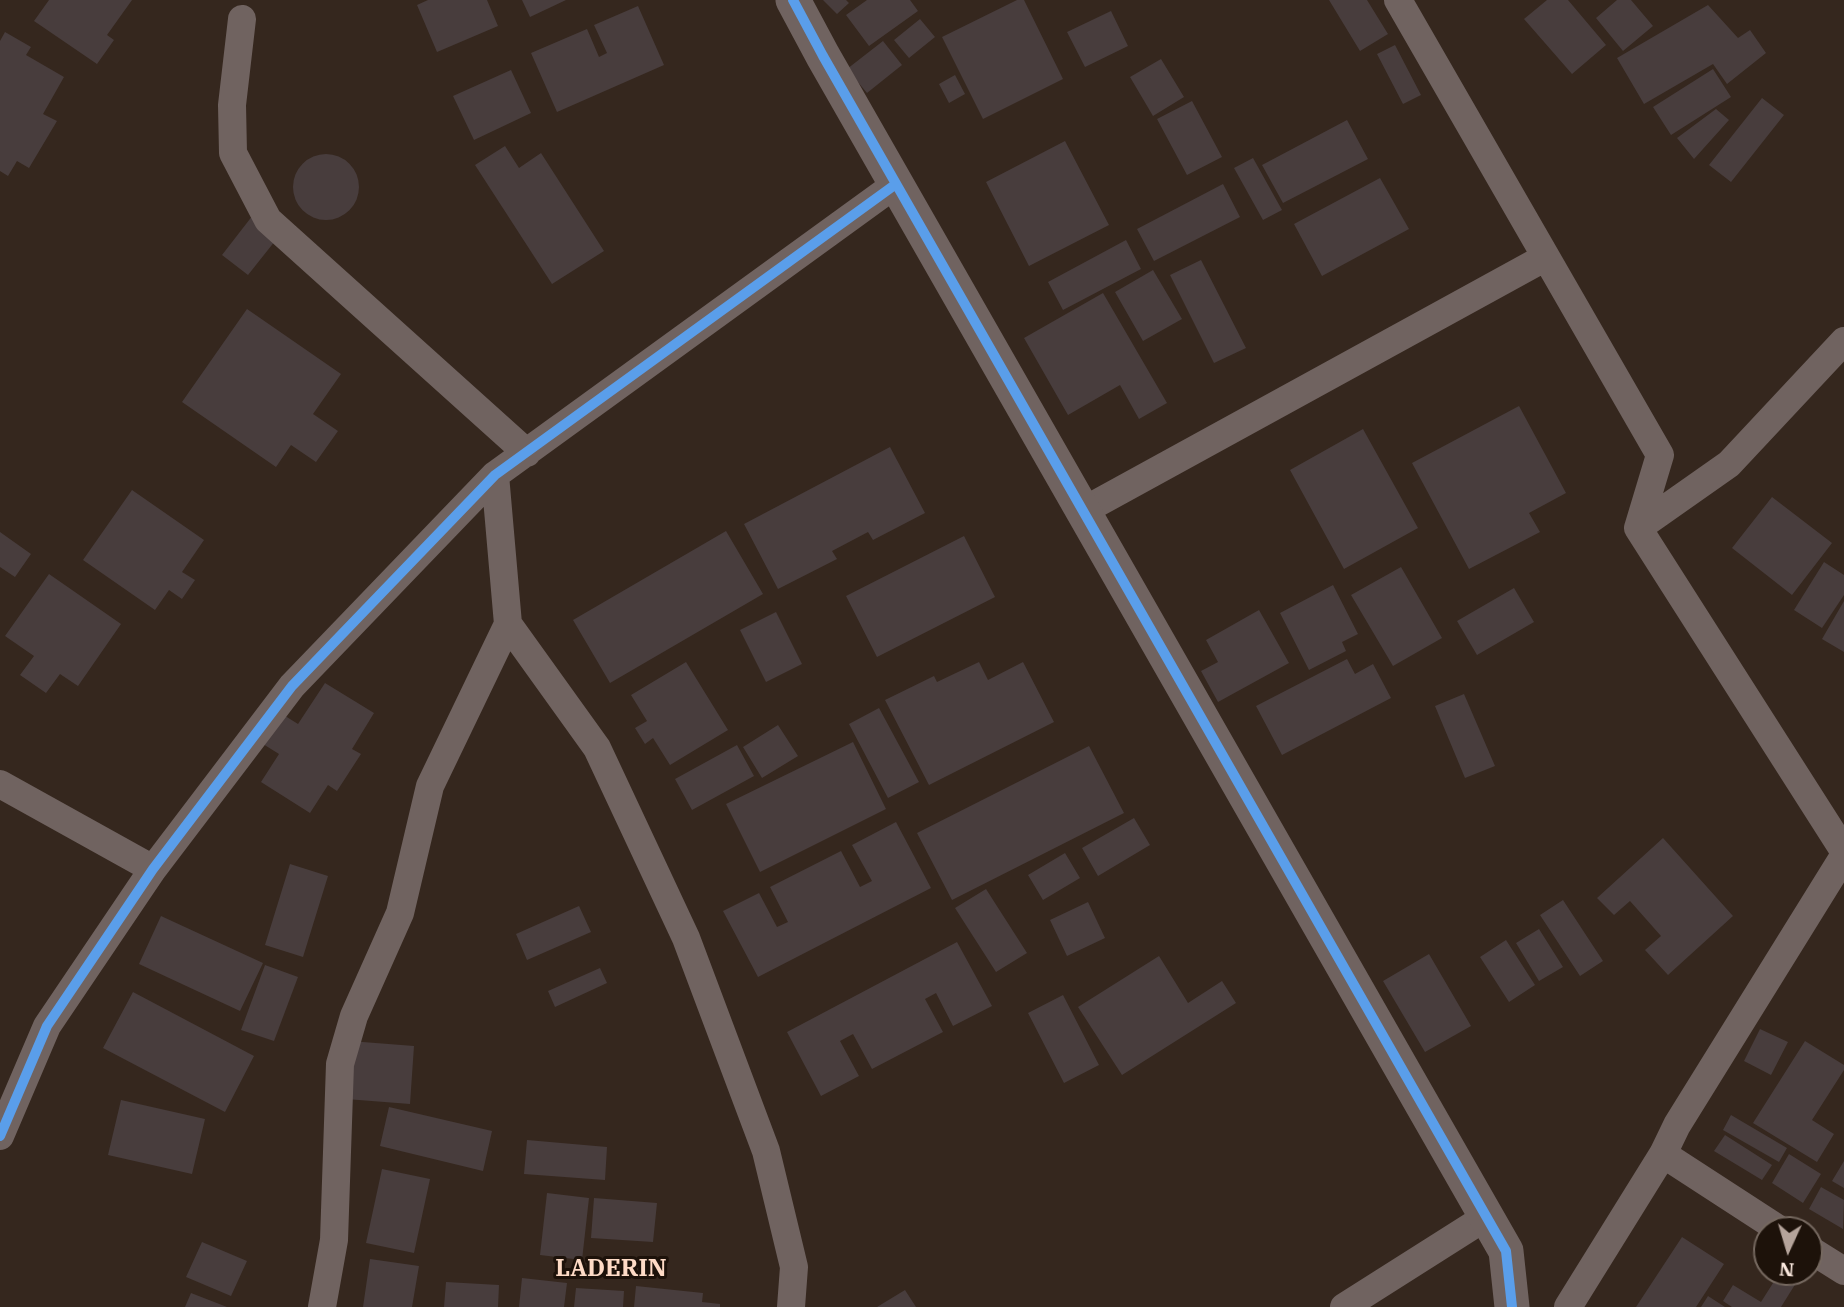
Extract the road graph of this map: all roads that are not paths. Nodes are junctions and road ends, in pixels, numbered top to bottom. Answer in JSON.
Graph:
{"nodes":[{"id":1,"x":793,"y":0,"type":"edge"},
{"id":2,"x":1398,"y":0,"type":"edge"},
{"id":3,"x":242,"y":19,"type":"dead end"},
{"id":4,"x":896,"y":184,"type":"junction"},
{"id":5,"x":1546,"y":257,"type":"junction"},
{"id":6,"x":1844,"y":341,"type":"edge"},
{"id":7,"x":527,"y":453,"type":"junction"},
{"id":8,"x":495,"y":475,"type":"junction"},
{"id":9,"x":1083,"y":511,"type":"junction"},
{"id":10,"x":1638,"y":528,"type":"junction"},
{"id":11,"x":508,"y":624,"type":"junction"},
{"id":12,"x":0,"y":783,"type":"edge"},
{"id":13,"x":1844,"y":853,"type":"edge"},
{"id":14,"x":153,"y":869,"type":"junction"},
{"id":15,"x":0,"y":1136,"type":"edge"},
{"id":16,"x":1663,"y":1154,"type":"junction"},
{"id":17,"x":1758,"y":1216,"type":"edge"},
{"id":18,"x":1486,"y":1217,"type":"junction"},
{"id":19,"x":1823,"y":1258,"type":"edge"},
{"id":20,"x":1844,"y":1271,"type":"edge"},
{"id":21,"x":322,"y":1307,"type":"edge"},
{"id":22,"x":791,"y":1307,"type":"edge"},
{"id":23,"x":1344,"y":1307,"type":"edge"},
{"id":24,"x":1512,"y":1307,"type":"edge"},
{"id":25,"x":1568,"y":1307,"type":"edge"}],
"edges":[{"from":1,"to":4,"type":"street"},
{"from":2,"to":5,"type":"street"},
{"from":3,"to":7,"type":"street"},
{"from":4,"to":7,"type":"street"},
{"from":4,"to":9,"type":"street"},
{"from":5,"to":9,"type":"street"},
{"from":5,"to":10,"type":"street"},
{"from":6,"to":10,"type":"street"},
{"from":7,"to":8,"type":"street"},
{"from":8,"to":11,"type":"street"},
{"from":8,"to":14,"type":"street"},
{"from":9,"to":18,"type":"street"},
{"from":10,"to":13,"type":"street"},
{"from":11,"to":21,"type":"street"},
{"from":11,"to":22,"type":"street"},
{"from":12,"to":14,"type":"street"},
{"from":13,"to":16,"type":"street"},
{"from":14,"to":15,"type":"street"},
{"from":16,"to":17,"type":"street"},
{"from":16,"to":25,"type":"street"},
{"from":18,"to":23,"type":"street"},
{"from":18,"to":24,"type":"street"},
{"from":19,"to":20,"type":"street"}]}
